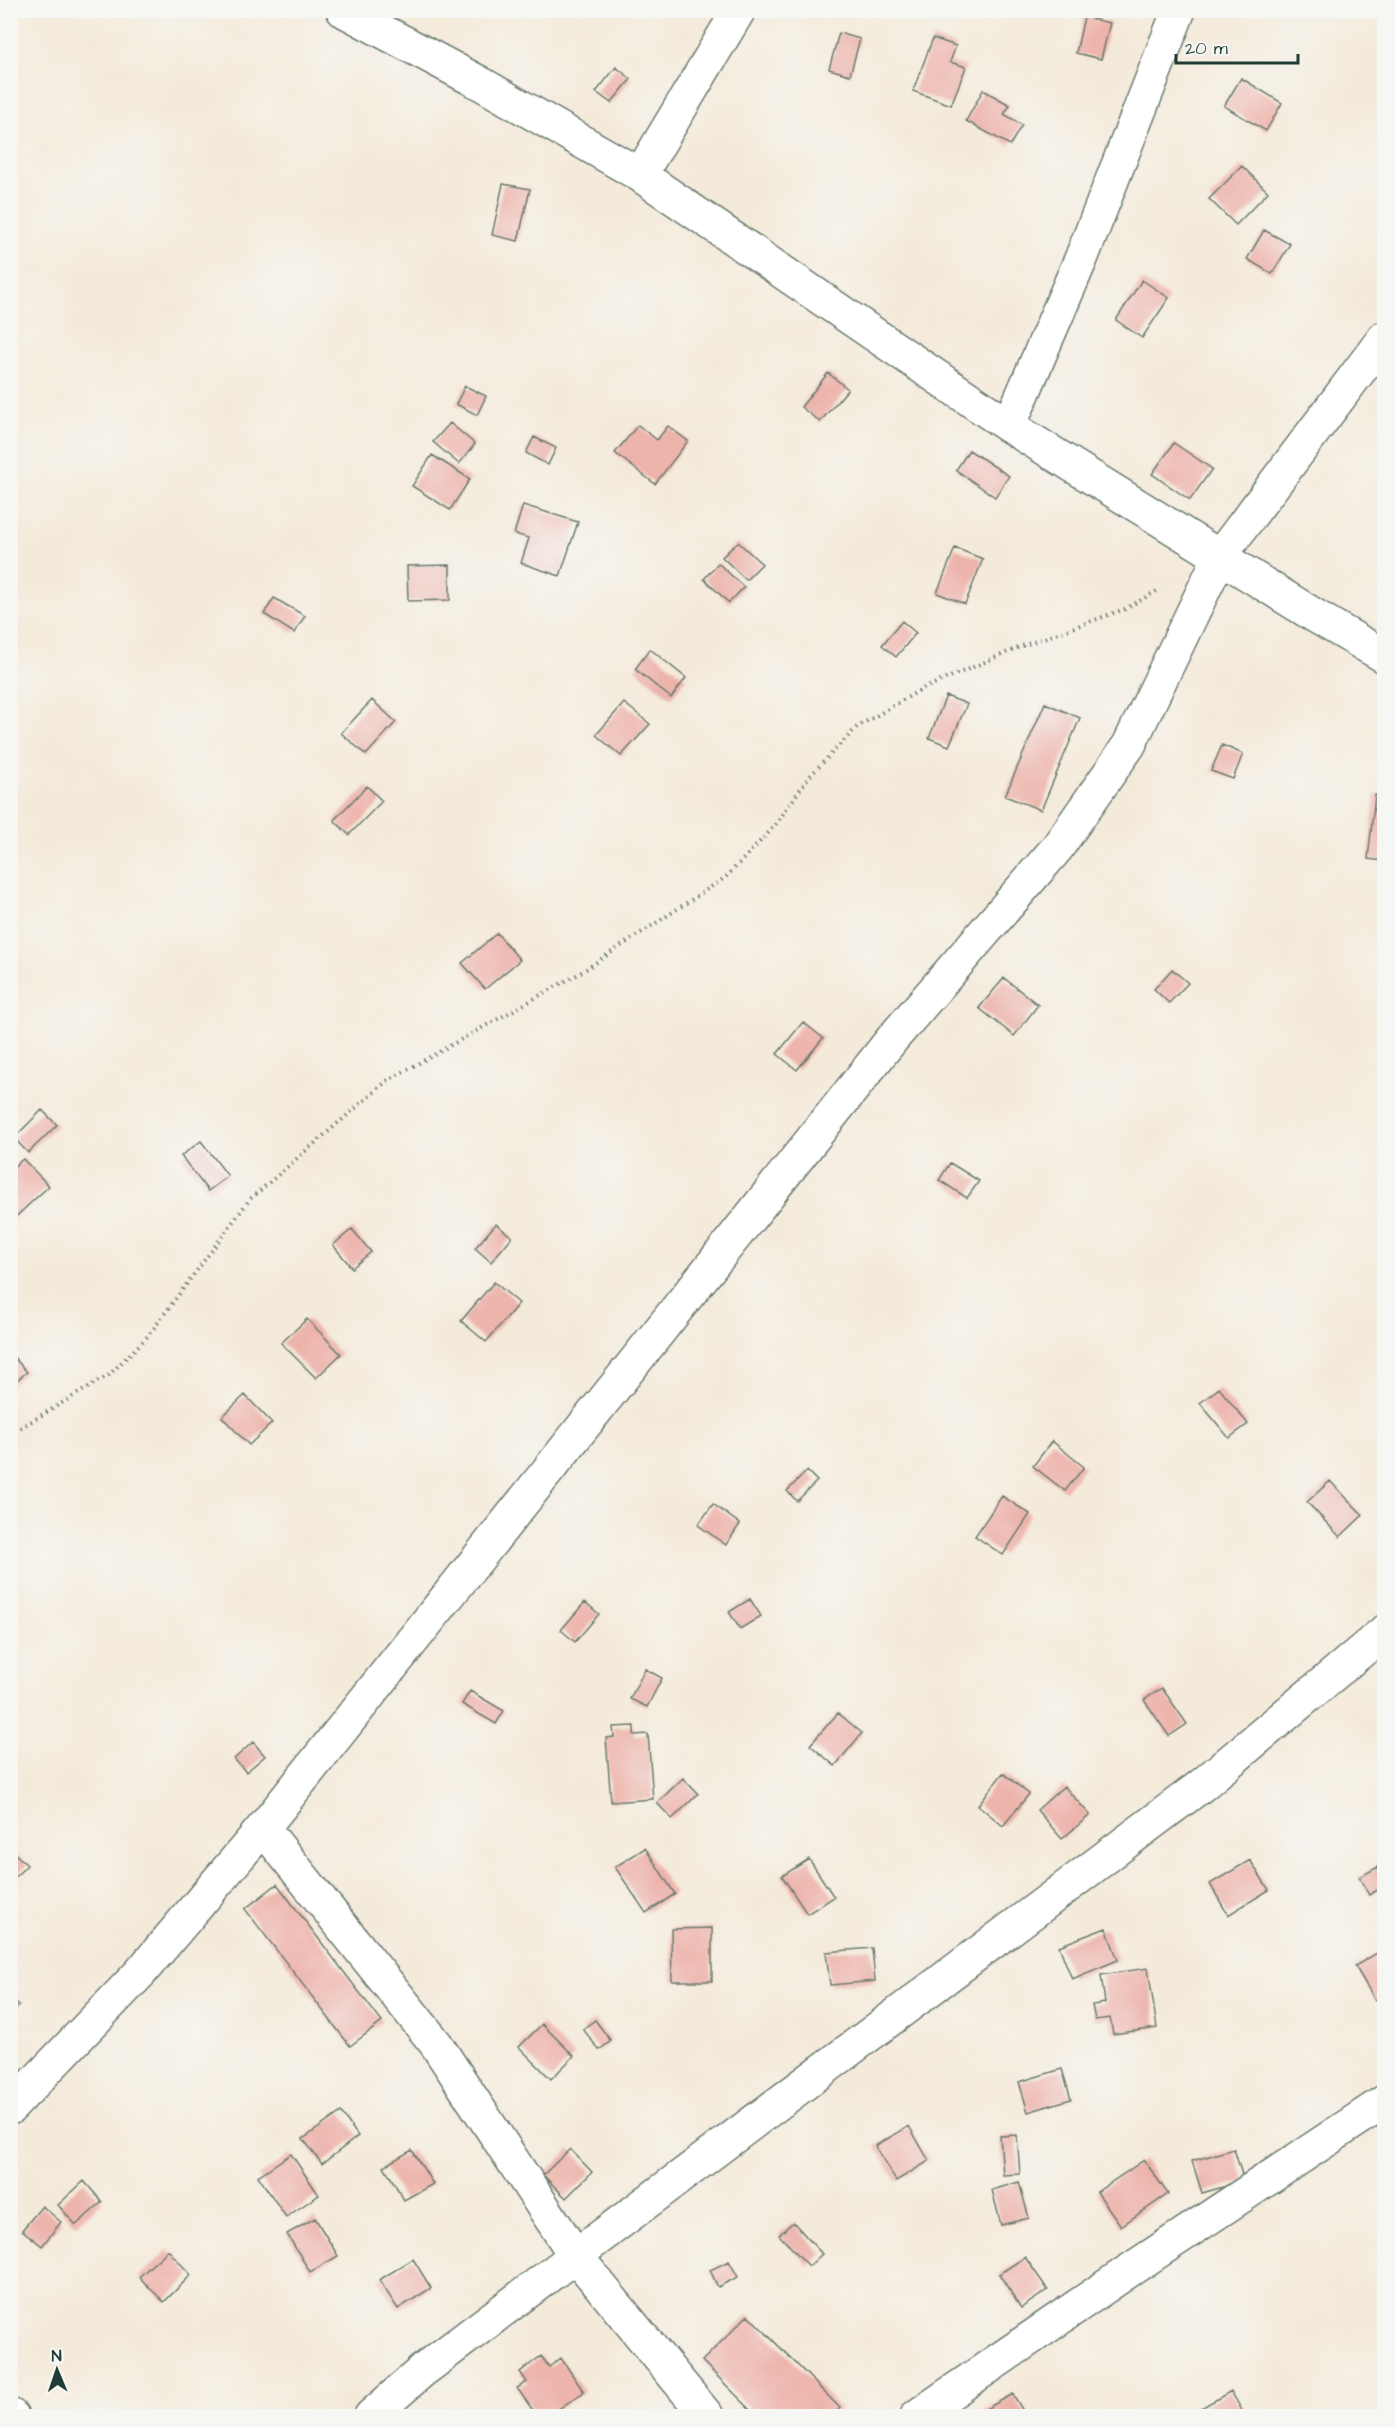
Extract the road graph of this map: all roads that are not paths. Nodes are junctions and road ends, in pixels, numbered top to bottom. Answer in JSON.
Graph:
{"nodes":[{"id":1,"x":343,"y":10,"type":"edge"},
{"id":2,"x":739,"y":10,"type":"edge"},
{"id":3,"x":1179,"y":10,"type":"edge"},
{"id":4,"x":640,"y":175,"type":"junction"},
{"id":5,"x":1384,"y":338,"type":"edge"},
{"id":6,"x":1009,"y":426,"type":"junction"},
{"id":7,"x":1220,"y":556,"type":"junction"},
{"id":8,"x":1384,"y":656,"type":"edge"},
{"id":9,"x":1384,"y":1632,"type":"edge"},
{"id":10,"x":263,"y":1828,"type":"junction"},
{"id":11,"x":1384,"y":2102,"type":"edge"},
{"id":12,"x":10,"y":2108,"type":"edge"},
{"id":13,"x":575,"y":2255,"type":"junction"},
{"id":14,"x":371,"y":2416,"type":"edge"},
{"id":15,"x":707,"y":2416,"type":"edge"},
{"id":16,"x":917,"y":2416,"type":"edge"}],
"edges":[{"from":1,"to":4,"type":"street"},
{"from":2,"to":4,"type":"street"},
{"from":3,"to":6,"type":"street"},
{"from":4,"to":6,"type":"street"},
{"from":5,"to":7,"type":"street"},
{"from":6,"to":7,"type":"street"},
{"from":7,"to":8,"type":"street"},
{"from":7,"to":10,"type":"street"},
{"from":9,"to":13,"type":"street"},
{"from":10,"to":12,"type":"street"},
{"from":10,"to":13,"type":"street"},
{"from":11,"to":16,"type":"street"},
{"from":13,"to":14,"type":"street"},
{"from":13,"to":15,"type":"street"}]}
